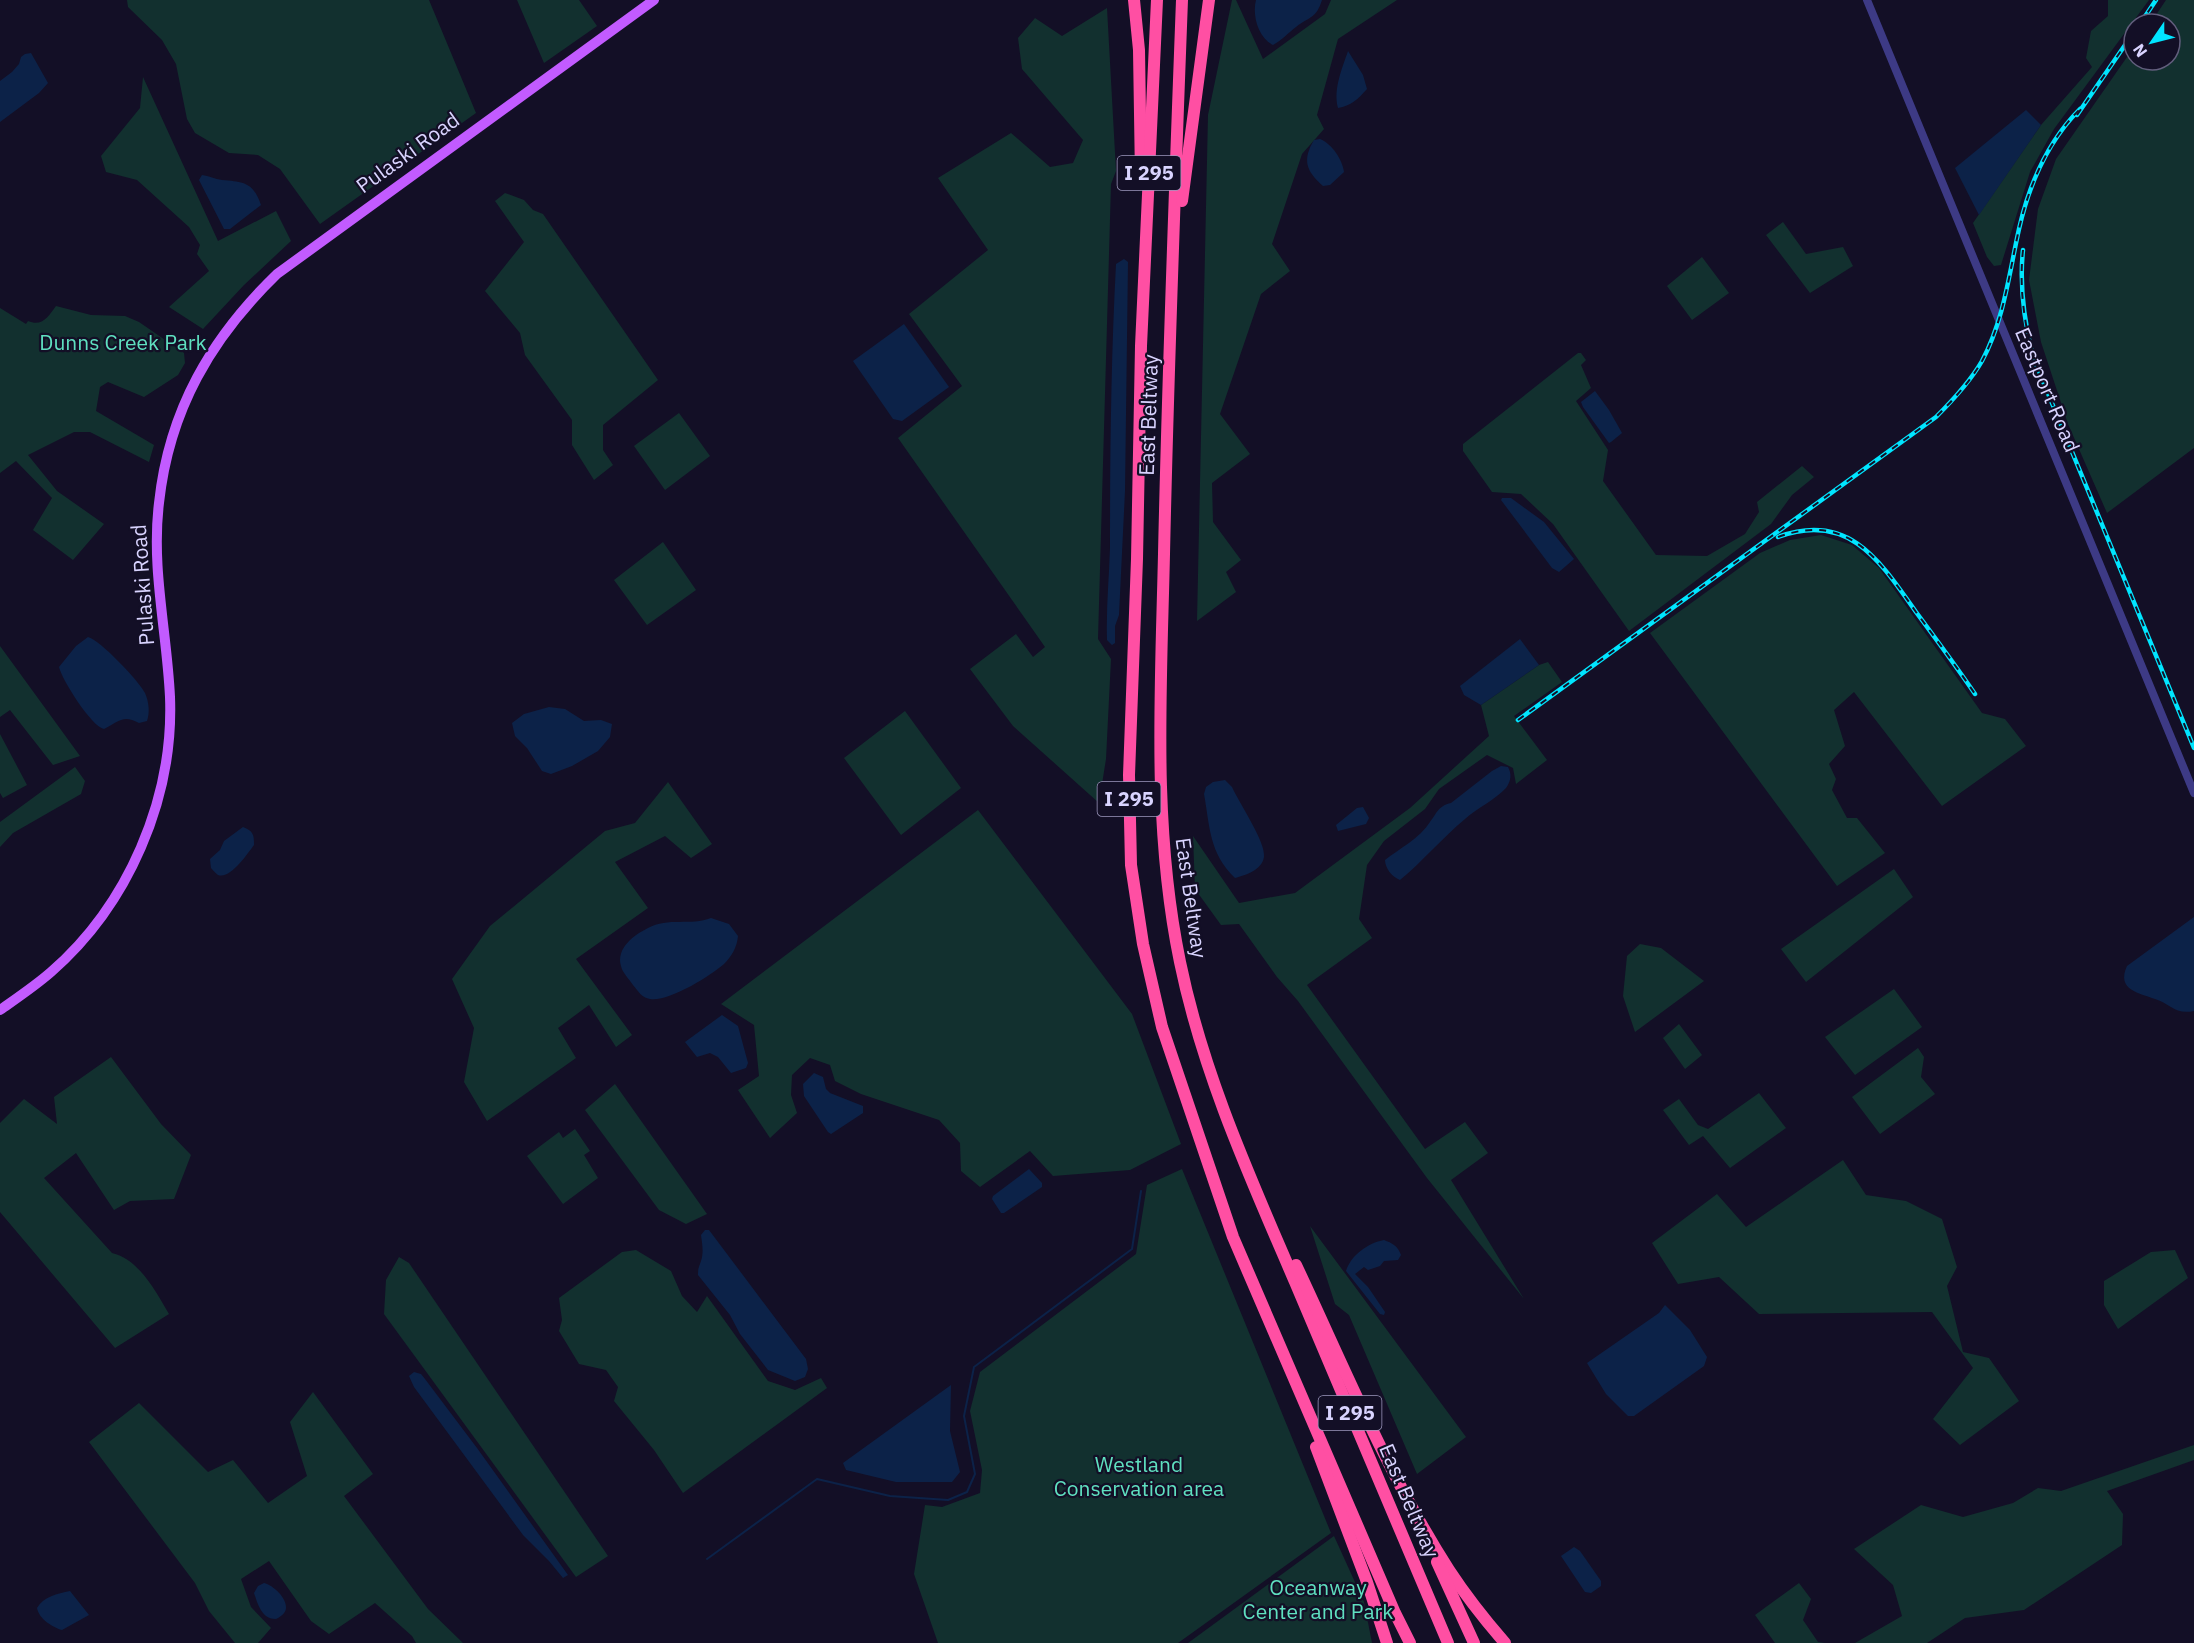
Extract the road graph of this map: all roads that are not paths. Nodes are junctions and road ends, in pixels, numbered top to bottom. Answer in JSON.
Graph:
{"nodes":[{"id":1,"x":654,"y":0,"type":"edge"},
{"id":2,"x":1134,"y":0,"type":"edge"},
{"id":3,"x":1156,"y":0,"type":"edge"},
{"id":4,"x":1182,"y":0,"type":"edge"},
{"id":5,"x":1209,"y":0,"type":"edge"},
{"id":6,"x":1867,"y":0,"type":"edge"},
{"id":7,"x":1173,"y":273,"type":"junction"},
{"id":8,"x":1141,"y":346,"type":"junction"},
{"id":9,"x":2194,"y":793,"type":"edge"},
{"id":10,"x":0,"y":1010,"type":"edge"},
{"id":11,"x":1253,"y":1184,"type":"junction"},
{"id":12,"x":1233,"y":1237,"type":"junction"},
{"id":13,"x":1397,"y":1478,"type":"junction"},
{"id":14,"x":1387,"y":1643,"type":"edge"},
{"id":15,"x":1408,"y":1643,"type":"edge"},
{"id":16,"x":1448,"y":1643,"type":"edge"},
{"id":17,"x":1474,"y":1643,"type":"edge"},
{"id":18,"x":1505,"y":1643,"type":"edge"}],
"edges":[{"from":1,"to":10,"type":"main road","name":"Pulaski Road"},
{"from":2,"to":8,"type":"highway"},
{"from":3,"to":8,"type":"highway","name":"East Beltway","number":"I 295"},
{"from":4,"to":7,"type":"highway","name":"East Beltway","number":"I 295"},
{"from":5,"to":7,"type":"highway"},
{"from":6,"to":9,"type":"street","name":"Eastport Road"},
{"from":7,"to":11,"type":"highway","name":"East Beltway","number":"I 295"},
{"from":8,"to":12,"type":"highway","name":"East Beltway","number":"I 295"},
{"from":11,"to":13,"type":"highway"},
{"from":11,"to":16,"type":"highway","name":"East Beltway","number":"I 295"},
{"from":12,"to":14,"type":"highway"},
{"from":12,"to":15,"type":"highway","name":"East Beltway","number":"I 295"},
{"from":13,"to":17,"type":"highway"},
{"from":13,"to":18,"type":"highway"}]}
